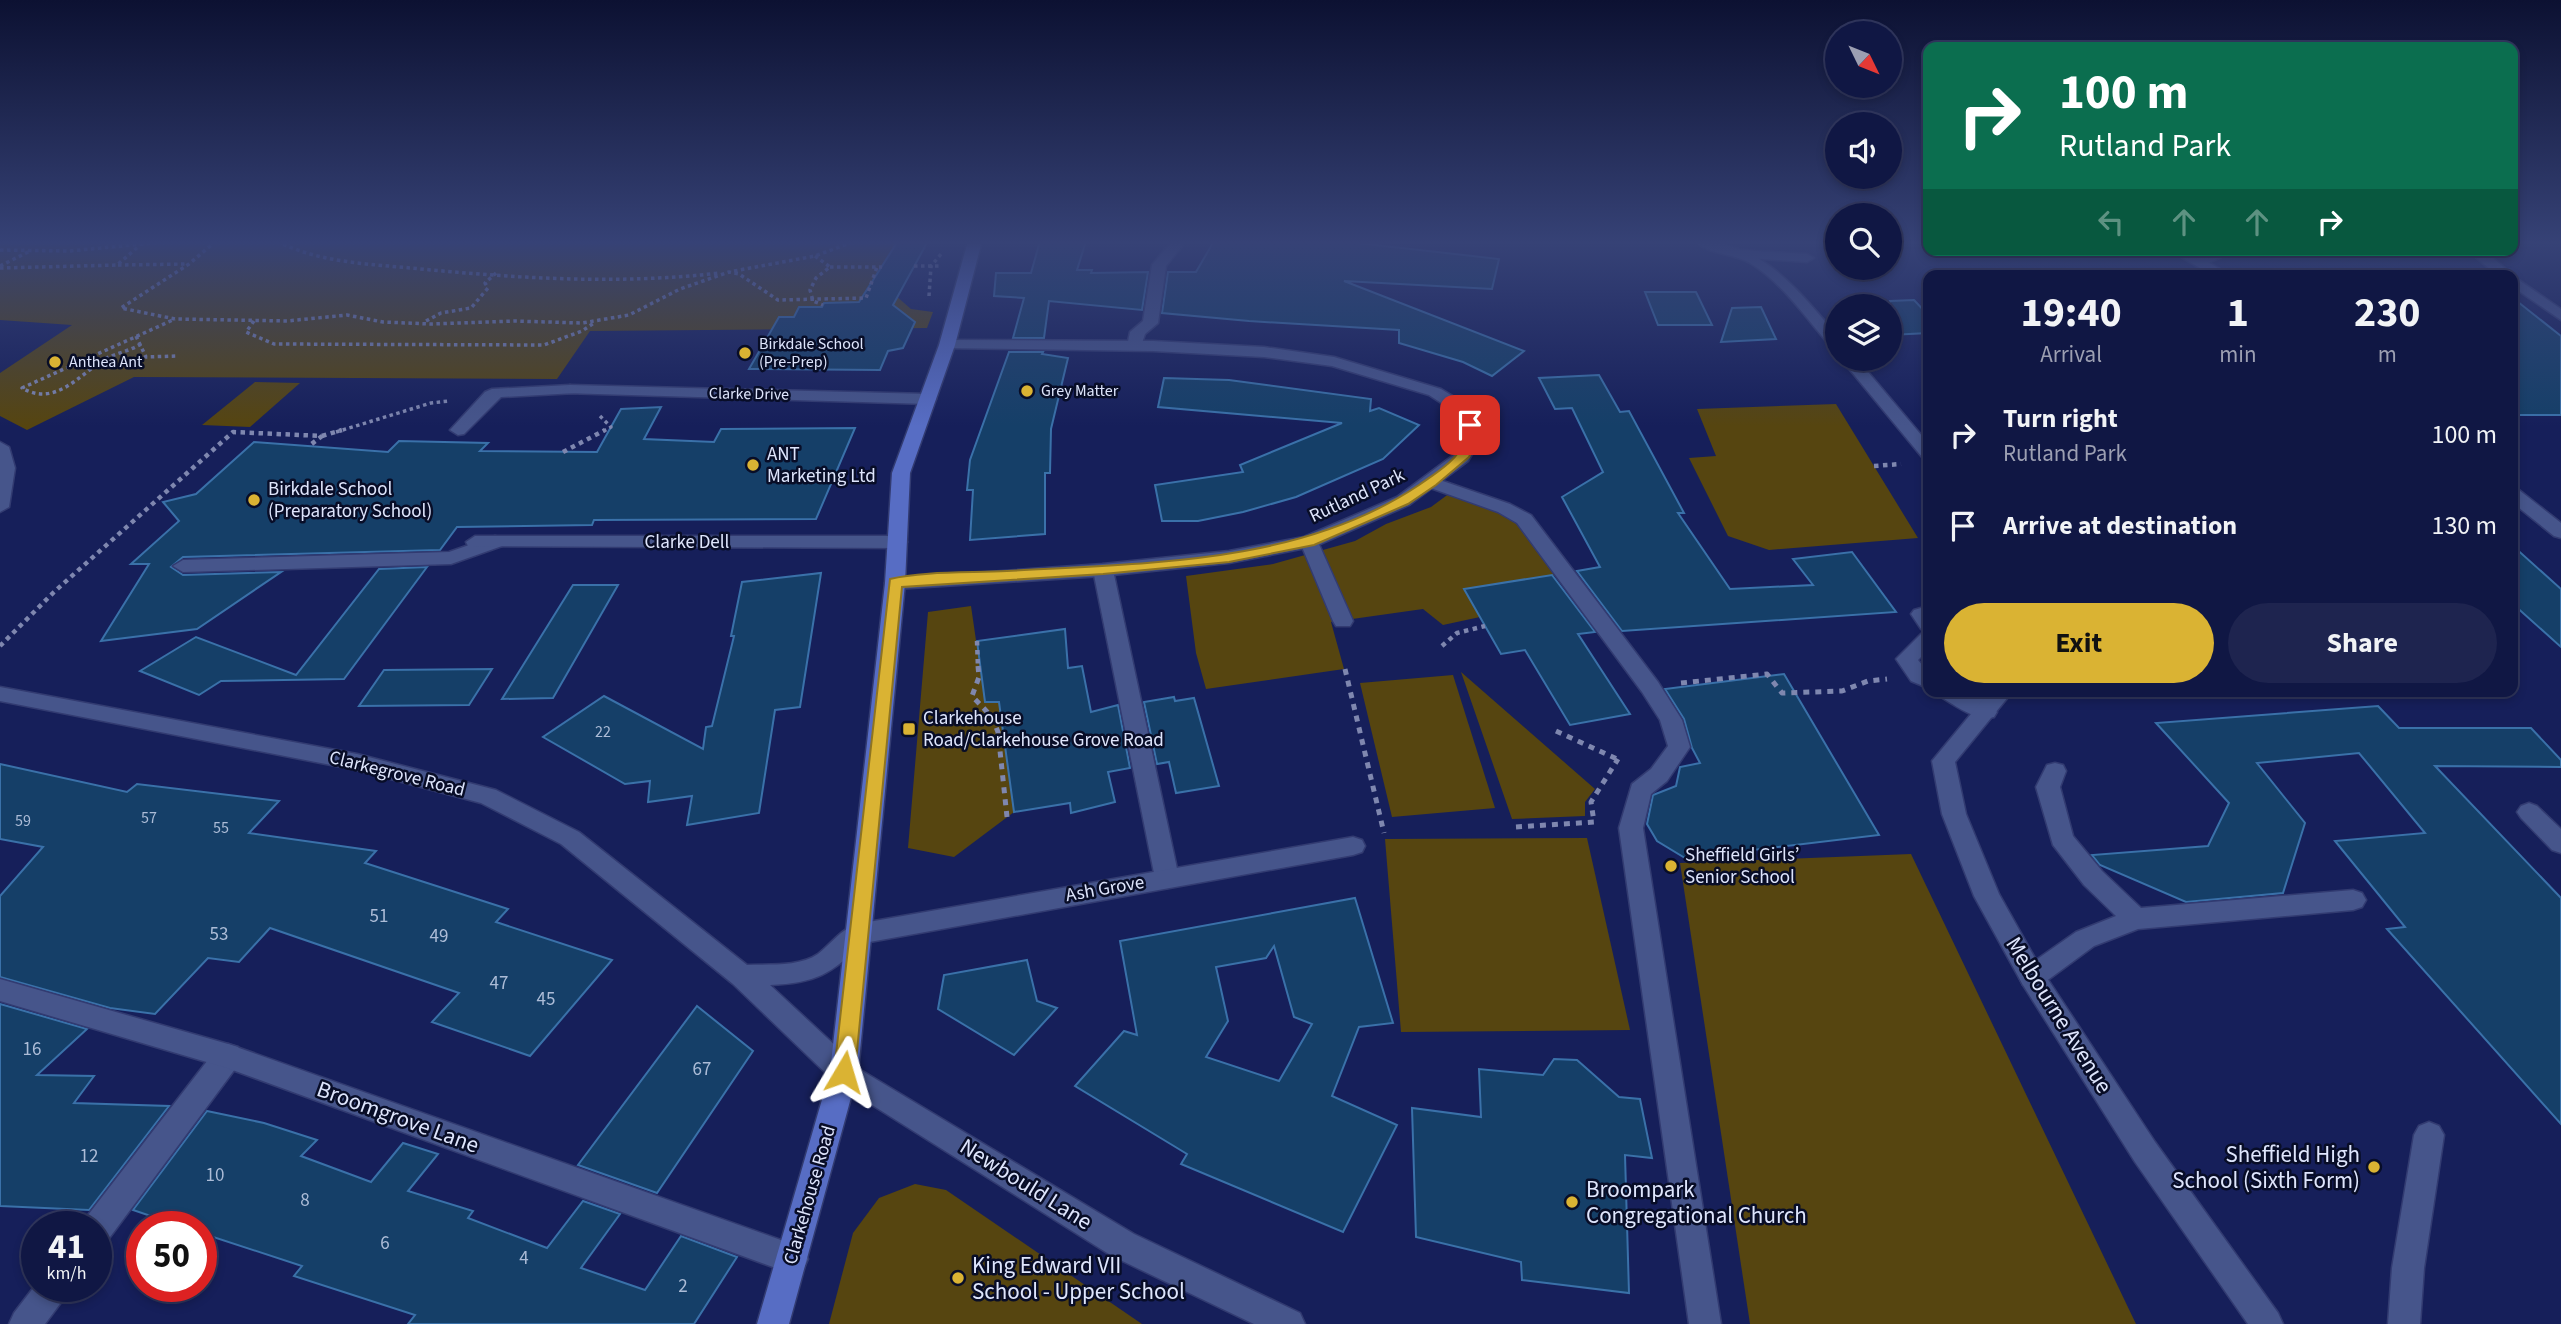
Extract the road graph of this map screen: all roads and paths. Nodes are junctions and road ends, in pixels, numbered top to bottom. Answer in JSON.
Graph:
{"nodes":[{"id":1,"x":129,"y":303,"type":"edge"},
{"id":2,"x":477,"y":303,"type":"edge"},
{"id":3,"x":653,"y":303,"type":"edge"},
{"id":4,"x":817,"y":303,"type":"edge"},
{"id":5,"x":958,"y":303,"type":"edge"},
{"id":6,"x":1153,"y":303,"type":"edge"},
{"id":7,"x":1800,"y":303,"type":"edge"},
{"id":8,"x":2543,"y":303,"type":"edge"},
{"id":9,"x":823,"y":305,"type":"dead end"},
{"id":10,"x":2561,"y":316,"type":"edge"},
{"id":11,"x":175,"y":319,"type":"junction"},
{"id":12,"x":254,"y":321,"type":"junction"},
{"id":13,"x":598,"y":321,"type":"junction"},
{"id":14,"x":425,"y":322,"type":"junction"},
{"id":15,"x":1825,"y":330,"type":"edge"},
{"id":16,"x":136,"y":336,"type":"junction"},
{"id":17,"x":141,"y":344,"type":"junction"},
{"id":18,"x":947,"y":345,"type":"junction"},
{"id":19,"x":1135,"y":346,"type":"junction"},
{"id":20,"x":177,"y":356,"type":"dead end"},
{"id":21,"x":1859,"y":371,"type":"edge"},
{"id":22,"x":570,"y":390,"type":"junction"},
{"id":23,"x":491,"y":395,"type":"junction"},
{"id":24,"x":928,"y":399,"type":"junction"},
{"id":25,"x":458,"y":430,"type":"dead end"},
{"id":26,"x":322,"y":436,"type":"junction"},
{"id":27,"x":0,"y":446,"type":"edge"},
{"id":28,"x":309,"y":446,"type":"dead end"},
{"id":29,"x":1923,"y":447,"type":"edge"},
{"id":30,"x":562,"y":452,"type":"dead end"},
{"id":31,"x":1431,"y":482,"type":"junction"},
{"id":32,"x":2518,"y":498,"type":"edge"},
{"id":33,"x":0,"y":507,"type":"edge"},
{"id":34,"x":2561,"y":531,"type":"edge"},
{"id":35,"x":475,"y":542,"type":"dead end"},
{"id":36,"x":495,"y":542,"type":"junction"},
{"id":37,"x":898,"y":542,"type":"junction"},
{"id":38,"x":1309,"y":542,"type":"junction"},
{"id":39,"x":183,"y":566,"type":"dead end"},
{"id":40,"x":1103,"y":570,"type":"junction"},
{"id":41,"x":895,"y":583,"type":"junction"},
{"id":42,"x":1343,"y":621,"type":"dead end"},
{"id":43,"x":1485,"y":626,"type":"dead end"},
{"id":44,"x":977,"y":641,"type":"dead end"},
{"id":45,"x":1923,"y":644,"type":"edge"},
{"id":46,"x":0,"y":646,"type":"edge"},
{"id":47,"x":1442,"y":646,"type":"dead end"},
{"id":48,"x":1345,"y":669,"type":"dead end"},
{"id":49,"x":1923,"y":678,"type":"edge"},
{"id":50,"x":1923,"y":679,"type":"edge"},
{"id":51,"x":1650,"y":687,"type":"junction"},
{"id":52,"x":0,"y":694,"type":"edge"},
{"id":53,"x":1973,"y":697,"type":"edge"},
{"id":54,"x":1994,"y":702,"type":"edge"},
{"id":55,"x":1556,"y":731,"type":"dead end"},
{"id":56,"x":2055,"y":771,"type":"dead end"},
{"id":57,"x":2529,"y":811,"type":"dead end"},
{"id":58,"x":1007,"y":817,"type":"dead end"},
{"id":59,"x":1516,"y":827,"type":"dead end"},
{"id":60,"x":2561,"y":844,"type":"edge"},
{"id":61,"x":1353,"y":846,"type":"joint"},
{"id":62,"x":1167,"y":878,"type":"junction"},
{"id":63,"x":2353,"y":900,"type":"dead end"},
{"id":64,"x":2136,"y":919,"type":"junction"},
{"id":65,"x":857,"y":934,"type":"junction"},
{"id":66,"x":742,"y":976,"type":"junction"},
{"id":67,"x":2032,"y":976,"type":"junction"},
{"id":68,"x":0,"y":990,"type":"edge"},
{"id":69,"x":228,"y":1056,"type":"junction"},
{"id":70,"x":844,"y":1072,"type":"junction"},
{"id":71,"x":2429,"y":1135,"type":"dead end"},
{"id":72,"x":110,"y":1211,"type":"edge"},
{"id":73,"x":792,"y":1259,"type":"junction"},
{"id":74,"x":42,"y":1302,"type":"edge"},
{"id":75,"x":25,"y":1324,"type":"edge"},
{"id":76,"x":773,"y":1324,"type":"edge"},
{"id":77,"x":1289,"y":1324,"type":"edge"},
{"id":78,"x":1705,"y":1324,"type":"edge"},
{"id":79,"x":2267,"y":1324,"type":"edge"},
{"id":80,"x":2404,"y":1324,"type":"edge"}],
"edges":[{"from":1,"to":11,"type":"path"},
{"from":2,"to":14,"type":"path"},
{"from":3,"to":13,"type":"path"},
{"from":4,"to":9,"type":"path"},
{"from":5,"to":18,"type":"main road","name":"Clarkehouse Road"},
{"from":6,"to":19,"type":"street"},
{"from":7,"to":15,"type":"street"},
{"from":8,"to":10,"type":"street"},
{"from":11,"to":12,"type":"path"},
{"from":11,"to":16,"type":"path"},
{"from":12,"to":13,"type":"path"},
{"from":12,"to":14,"type":"path"},
{"from":13,"to":14,"type":"path"},
{"from":16,"to":17,"type":"path"},
{"from":16,"to":17,"type":"path"},
{"from":17,"to":20,"type":"path"},
{"from":18,"to":19,"type":"street","name":"Rutland Park"},
{"from":18,"to":24,"type":"main road","name":"Clarkehouse Road"},
{"from":19,"to":31,"type":"street","name":"Rutland Park"},
{"from":21,"to":29,"type":"street"},
{"from":22,"to":23,"type":"street","name":"Clarke Drive"},
{"from":22,"to":24,"type":"street","name":"Clarke Drive"},
{"from":22,"to":30,"type":"path"},
{"from":23,"to":25,"type":"street"},
{"from":23,"to":26,"type":"path"},
{"from":24,"to":37,"type":"main road","name":"Clarkehouse Road"},
{"from":26,"to":28,"type":"path"},
{"from":26,"to":46,"type":"path"},
{"from":27,"to":33,"type":"street"},
{"from":31,"to":38,"type":"street","name":"Rutland Park"},
{"from":31,"to":51,"type":"street"},
{"from":32,"to":34,"type":"street"},
{"from":35,"to":36,"type":"street","name":"Clarke Dell"},
{"from":36,"to":37,"type":"street","name":"Clarke Dell"},
{"from":36,"to":39,"type":"street"},
{"from":37,"to":41,"type":"main road","name":"Clarkehouse Road"},
{"from":38,"to":40,"type":"street","name":"Rutland Park"},
{"from":38,"to":42,"type":"street"},
{"from":40,"to":41,"type":"street","name":"Rutland Park"},
{"from":40,"to":62,"type":"street"},
{"from":41,"to":65,"type":"main road","name":"Clarkehouse Road"},
{"from":43,"to":47,"type":"path"},
{"from":44,"to":58,"type":"path"},
{"from":45,"to":49,"type":"street"},
{"from":48,"to":61,"type":"path"},
{"from":50,"to":51,"type":"path"},
{"from":51,"to":78,"type":"street"},
{"from":52,"to":66,"type":"street","name":"Clarkegrove Road"},
{"from":53,"to":54,"type":"street"},
{"from":54,"to":67,"type":"street","name":"Melbourne Avenue"},
{"from":55,"to":59,"type":"path"},
{"from":56,"to":64,"type":"street"},
{"from":57,"to":60,"type":"street"},
{"from":61,"to":62,"type":"street","name":"Ash Grove"},
{"from":62,"to":65,"type":"street","name":"Ash Grove"},
{"from":63,"to":64,"type":"street"},
{"from":64,"to":67,"type":"street"},
{"from":65,"to":66,"type":"street"},
{"from":65,"to":70,"type":"main road","name":"Clarkehouse Road"},
{"from":66,"to":70,"type":"street","name":"Clarkegrove Road"},
{"from":67,"to":79,"type":"street","name":"Melbourne Avenue"},
{"from":68,"to":69,"type":"street","name":"Broomgrove Lane"},
{"from":69,"to":72,"type":"street"},
{"from":69,"to":73,"type":"street","name":"Broomgrove Lane"},
{"from":70,"to":73,"type":"main road","name":"Clarkehouse Road"},
{"from":70,"to":77,"type":"street","name":"Newbould Lane"},
{"from":71,"to":80,"type":"street"},
{"from":73,"to":76,"type":"main road","name":"Clarkehouse Road"},
{"from":74,"to":75,"type":"street"}]}
